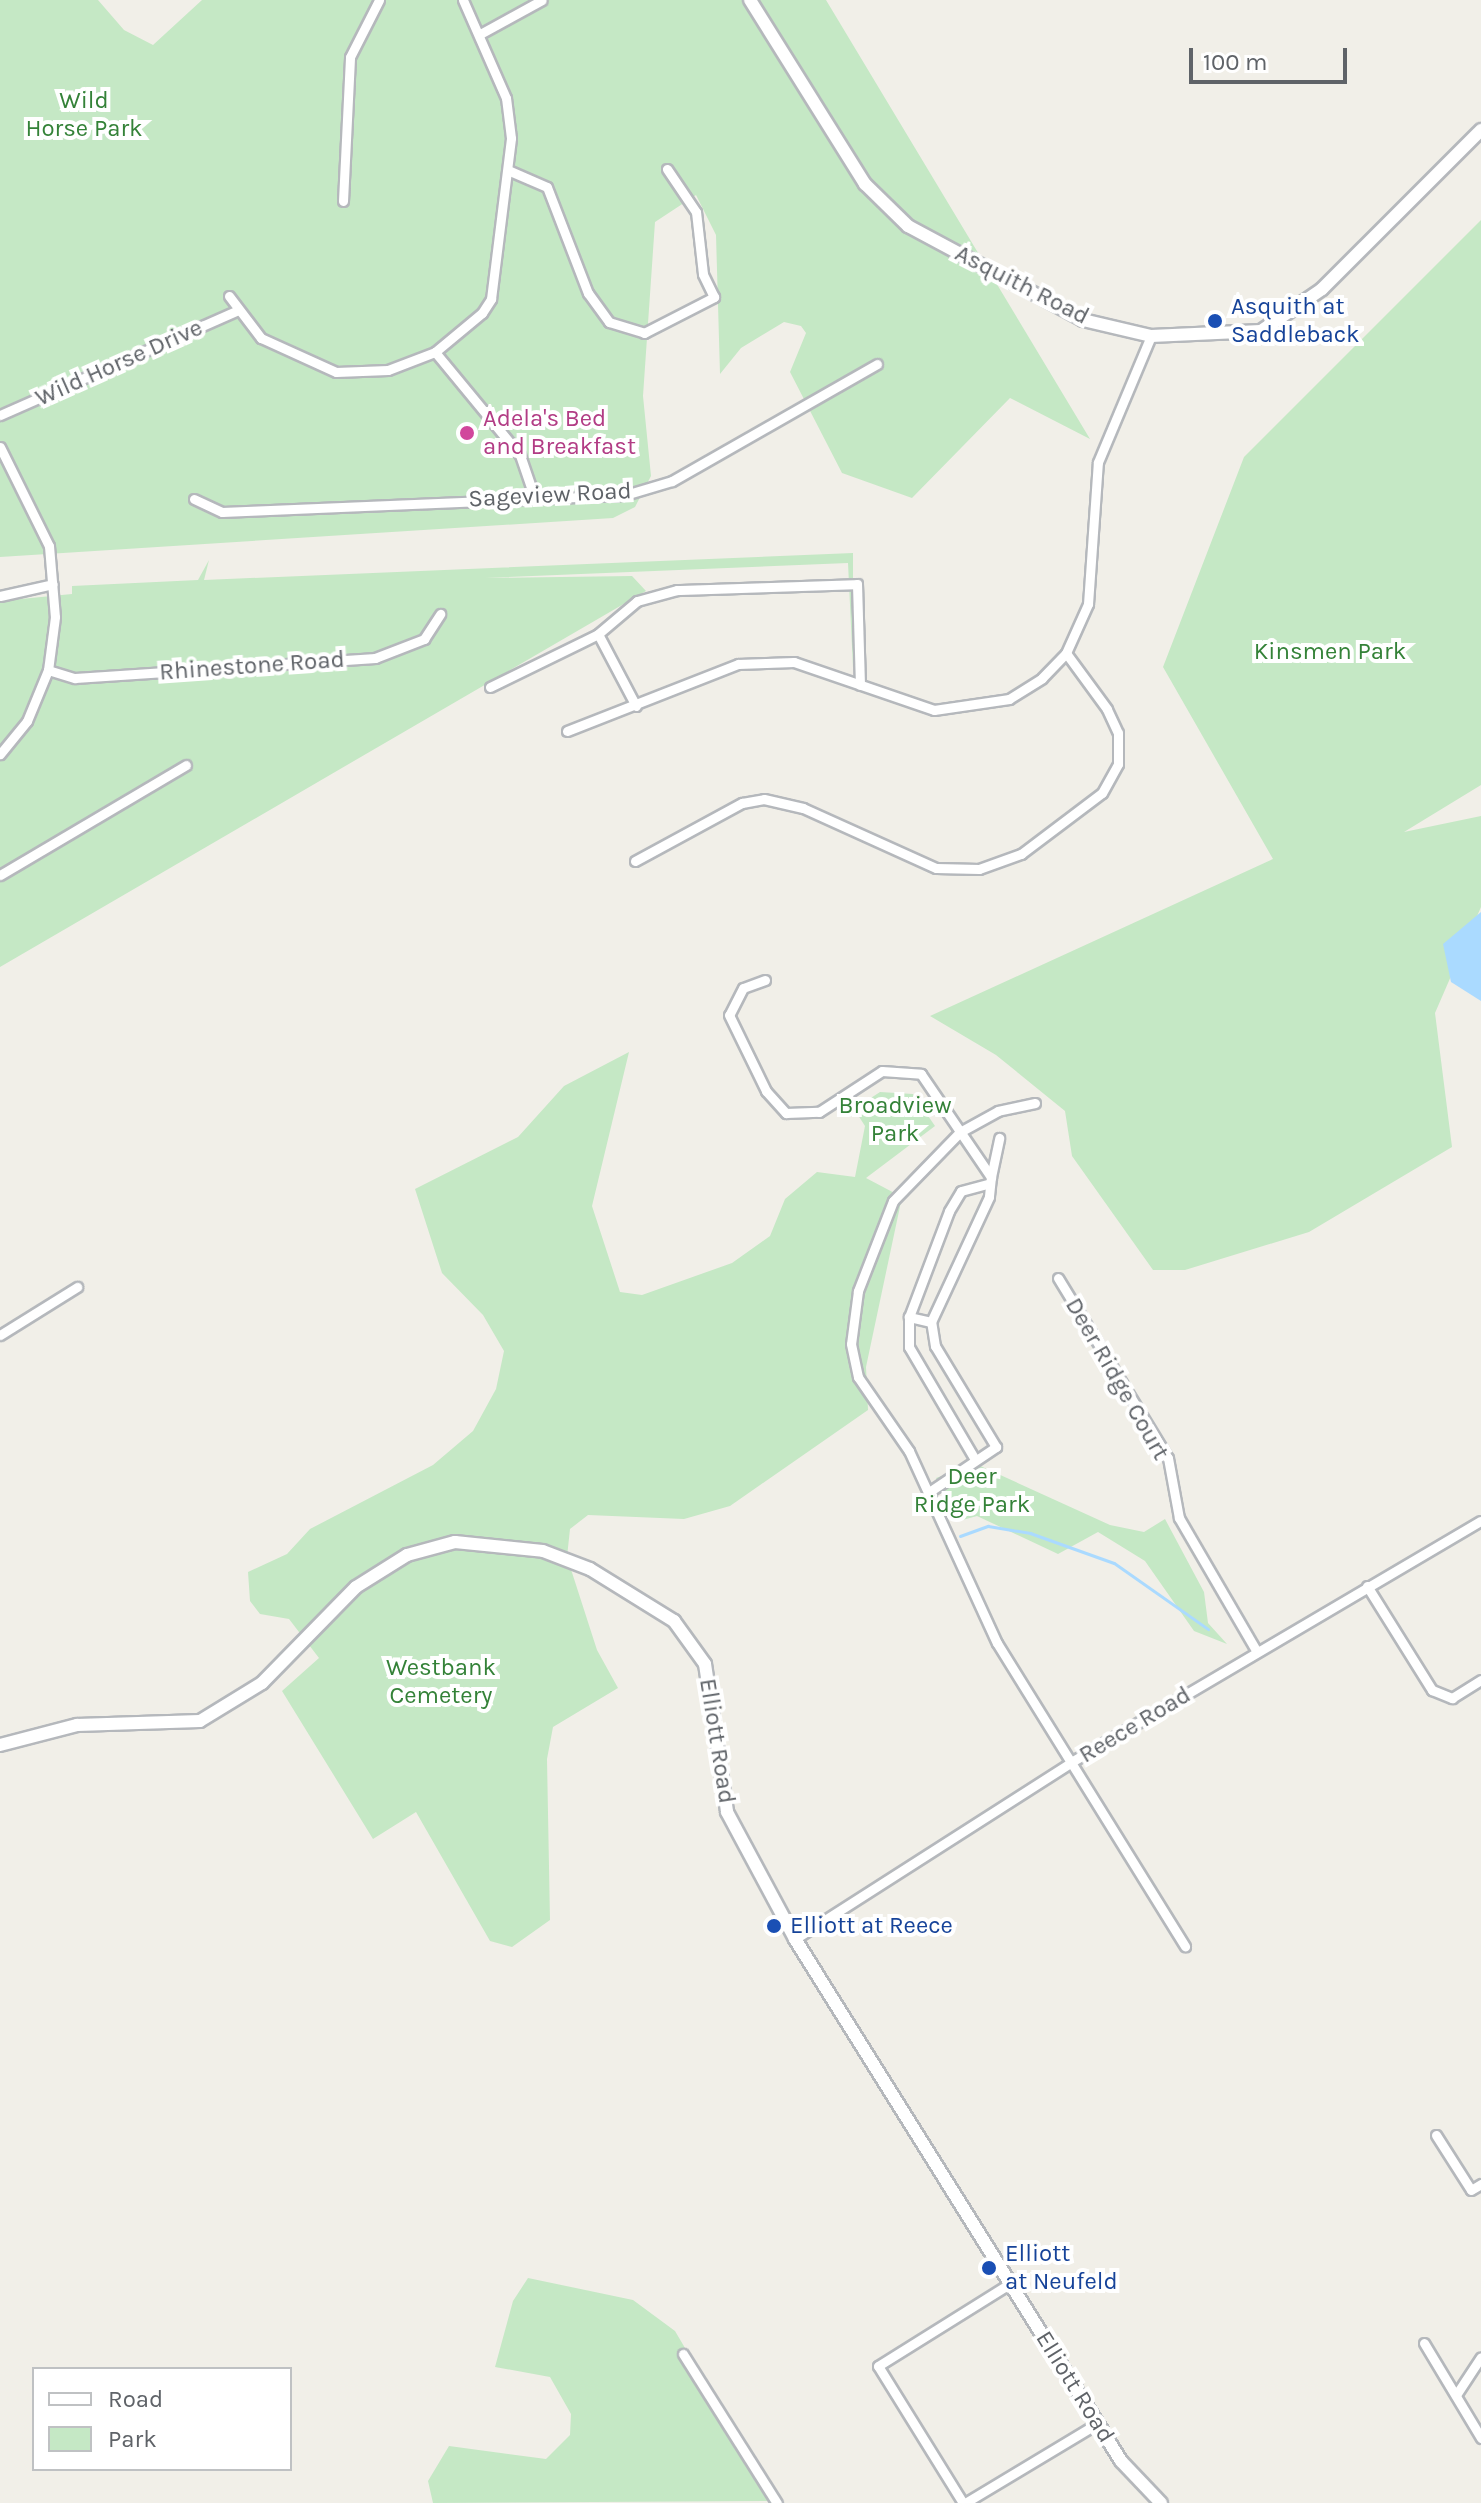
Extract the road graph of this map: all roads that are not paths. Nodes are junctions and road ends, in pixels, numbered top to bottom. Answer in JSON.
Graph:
{"nodes":[{"id":1,"x":379,"y":0,"type":"edge"},
{"id":2,"x":463,"y":0,"type":"edge"},
{"id":3,"x":542,"y":0,"type":"edge"},
{"id":4,"x":750,"y":0,"type":"edge"},
{"id":5,"x":482,"y":33,"type":"junction"},
{"id":6,"x":1481,"y":130,"type":"edge"},
{"id":7,"x":667,"y":169,"type":"dead end"},
{"id":8,"x":510,"y":171,"type":"junction"},
{"id":9,"x":343,"y":201,"type":"dead end"},
{"id":10,"x":229,"y":296,"type":"dead end"},
{"id":11,"x":238,"y":310,"type":"junction"},
{"id":12,"x":1151,"y":336,"type":"junction"},
{"id":13,"x":435,"y":352,"type":"junction"},
{"id":14,"x":877,"y":364,"type":"dead end"},
{"id":15,"x":0,"y":415,"type":"edge"},
{"id":16,"x":0,"y":447,"type":"edge"},
{"id":17,"x":534,"y":496,"type":"junction"},
{"id":18,"x":194,"y":499,"type":"dead end"},
{"id":19,"x":53,"y":584,"type":"junction"},
{"id":20,"x":0,"y":596,"type":"edge"},
{"id":21,"x":440,"y":614,"type":"dead end"},
{"id":22,"x":598,"y":634,"type":"junction"},
{"id":23,"x":1066,"y":653,"type":"junction"},
{"id":24,"x":48,"y":670,"type":"junction"},
{"id":25,"x":860,"y":685,"type":"junction"},
{"id":26,"x":490,"y":687,"type":"dead end"},
{"id":27,"x":636,"y":706,"type":"junction"},
{"id":28,"x":567,"y":731,"type":"dead end"},
{"id":29,"x":0,"y":754,"type":"edge"},
{"id":30,"x":186,"y":765,"type":"dead end"},
{"id":31,"x":635,"y":861,"type":"dead end"},
{"id":32,"x":0,"y":875,"type":"edge"},
{"id":33,"x":765,"y":980,"type":"dead end"},
{"id":34,"x":1035,"y":1103,"type":"dead end"},
{"id":35,"x":960,"y":1132,"type":"junction"},
{"id":36,"x":999,"y":1138,"type":"dead end"},
{"id":37,"x":990,"y":1180,"type":"junction"},
{"id":38,"x":1058,"y":1278,"type":"dead end"},
{"id":39,"x":77,"y":1287,"type":"dead end"},
{"id":40,"x":909,"y":1317,"type":"junction"},
{"id":41,"x":931,"y":1322,"type":"junction"},
{"id":42,"x":0,"y":1335,"type":"edge"},
{"id":43,"x":974,"y":1458,"type":"junction"},
{"id":44,"x":929,"y":1492,"type":"junction"},
{"id":45,"x":1481,"y":1521,"type":"edge"},
{"id":46,"x":1367,"y":1586,"type":"junction"},
{"id":47,"x":1257,"y":1652,"type":"junction"},
{"id":48,"x":1481,"y":1680,"type":"edge"},
{"id":49,"x":0,"y":1745,"type":"edge"},
{"id":50,"x":1073,"y":1761,"type":"junction"},
{"id":51,"x":795,"y":1939,"type":"junction"},
{"id":52,"x":1185,"y":1946,"type":"dead end"},
{"id":53,"x":1436,"y":2135,"type":"dead end"},
{"id":54,"x":1481,"y":2184,"type":"edge"},
{"id":55,"x":1009,"y":2284,"type":"junction"},
{"id":56,"x":1424,"y":2343,"type":"dead end"},
{"id":57,"x":683,"y":2354,"type":"dead end"},
{"id":58,"x":1481,"y":2357,"type":"edge"},
{"id":59,"x":1456,"y":2395,"type":"junction"},
{"id":60,"x":1098,"y":2423,"type":"junction"},
{"id":61,"x":1481,"y":2438,"type":"edge"},
{"id":62,"x":777,"y":2503,"type":"edge"},
{"id":63,"x":964,"y":2503,"type":"edge"},
{"id":64,"x":1161,"y":2503,"type":"edge"}],
"edges":[{"from":1,"to":9,"type":"street"},
{"from":2,"to":5,"type":"street"},
{"from":3,"to":5,"type":"street"},
{"from":4,"to":12,"type":"street","name":"Asquith Road"},
{"from":5,"to":8,"type":"street"},
{"from":6,"to":12,"type":"street","name":"Asquith Road"},
{"from":7,"to":8,"type":"street"},
{"from":8,"to":13,"type":"street"},
{"from":10,"to":11,"type":"street"},
{"from":11,"to":13,"type":"street"},
{"from":11,"to":15,"type":"street","name":"Wild Horse Drive"},
{"from":12,"to":23,"type":"street"},
{"from":13,"to":17,"type":"street"},
{"from":14,"to":17,"type":"street","name":"Sageview Road"},
{"from":16,"to":19,"type":"street"},
{"from":17,"to":18,"type":"street","name":"Sageview Road"},
{"from":19,"to":20,"type":"street"},
{"from":19,"to":24,"type":"street"},
{"from":21,"to":24,"type":"street","name":"Rhinestone Road"},
{"from":22,"to":25,"type":"street"},
{"from":22,"to":26,"type":"street"},
{"from":22,"to":27,"type":"street"},
{"from":23,"to":25,"type":"street"},
{"from":23,"to":31,"type":"street"},
{"from":24,"to":29,"type":"street"},
{"from":25,"to":27,"type":"street"},
{"from":27,"to":28,"type":"street"},
{"from":30,"to":32,"type":"street"},
{"from":33,"to":35,"type":"street"},
{"from":34,"to":35,"type":"street"},
{"from":35,"to":37,"type":"street"},
{"from":35,"to":44,"type":"street"},
{"from":36,"to":37,"type":"street"},
{"from":37,"to":40,"type":"street"},
{"from":37,"to":41,"type":"street"},
{"from":38,"to":47,"type":"street","name":"Deer Ridge Court"},
{"from":39,"to":42,"type":"street"},
{"from":40,"to":41,"type":"street"},
{"from":40,"to":43,"type":"street"},
{"from":41,"to":43,"type":"street"},
{"from":43,"to":44,"type":"street"},
{"from":44,"to":50,"type":"street"},
{"from":45,"to":46,"type":"street","name":"Reece Road"},
{"from":46,"to":47,"type":"street","name":"Reece Road"},
{"from":46,"to":48,"type":"street"},
{"from":47,"to":50,"type":"street","name":"Reece Road"},
{"from":49,"to":51,"type":"street","name":"Elliott Road"},
{"from":50,"to":51,"type":"street","name":"Reece Road"},
{"from":50,"to":52,"type":"street"},
{"from":51,"to":55,"type":"street","name":"Elliott Road"},
{"from":53,"to":54,"type":"street"},
{"from":55,"to":60,"type":"street","name":"Elliott Road"},
{"from":55,"to":63,"type":"street"},
{"from":56,"to":59,"type":"street"},
{"from":57,"to":62,"type":"street"},
{"from":58,"to":59,"type":"street"},
{"from":59,"to":61,"type":"street"},
{"from":60,"to":63,"type":"street"},
{"from":60,"to":64,"type":"street","name":"Elliott Road"}]}
